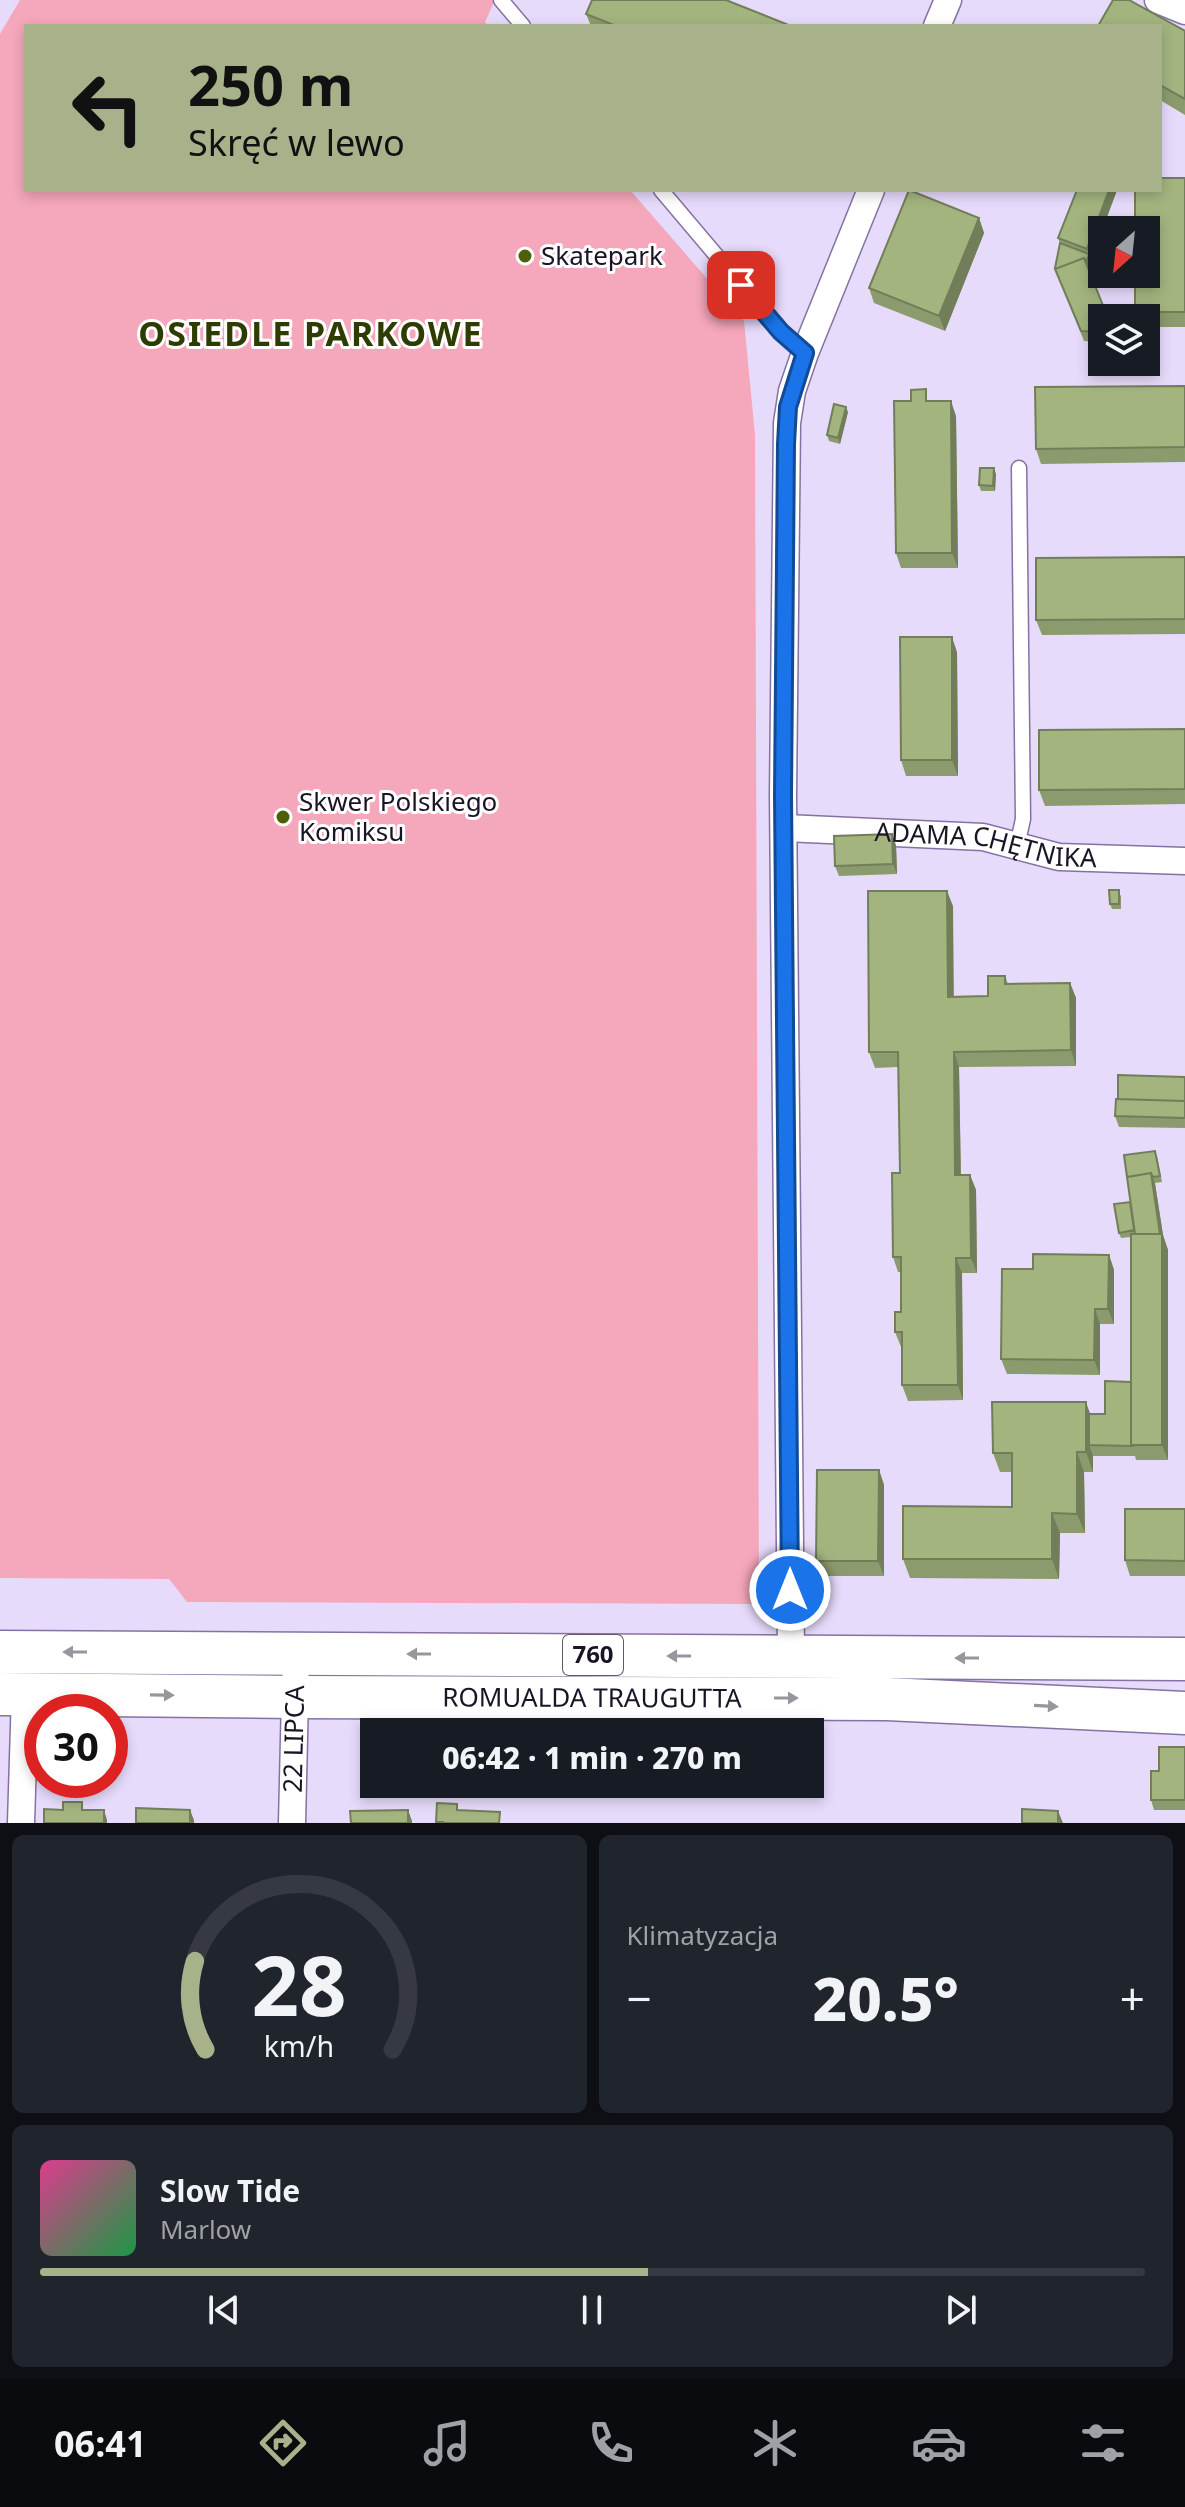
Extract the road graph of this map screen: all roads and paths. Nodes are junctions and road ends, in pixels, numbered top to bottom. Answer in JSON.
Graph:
{"nodes":[{"id":1,"x":501,"y":0,"type":"edge"},
{"id":2,"x":948,"y":0,"type":"edge"},
{"id":3,"x":1158,"y":0,"type":"edge"},
{"id":4,"x":1185,"y":11,"type":"edge"},
{"id":5,"x":521,"y":24,"type":"edge"},
{"id":6,"x":938,"y":24,"type":"edge"},
{"id":7,"x":663,"y":192,"type":"edge"},
{"id":8,"x":870,"y":192,"type":"edge"},
{"id":9,"x":805,"y":353,"type":"junction"},
{"id":10,"x":1019,"y":468,"type":"dead end"},
{"id":11,"x":785,"y":828,"type":"junction"},
{"id":12,"x":1017,"y":846,"type":"junction"},
{"id":13,"x":1185,"y":861,"type":"edge"},
{"id":14,"x":0,"y":1652,"type":"edge"},
{"id":15,"x":296,"y":1654,"type":"junction"},
{"id":16,"x":791,"y":1656,"type":"junction"},
{"id":17,"x":1185,"y":1659,"type":"edge"},
{"id":18,"x":12,"y":1694,"type":"edge"},
{"id":19,"x":295,"y":1697,"type":"junction"},
{"id":20,"x":1185,"y":1713,"type":"edge"},
{"id":21,"x":21,"y":1823,"type":"edge"},
{"id":22,"x":292,"y":1823,"type":"edge"}],
"edges":[{"from":1,"to":5,"type":"lane"},
{"from":2,"to":6,"type":"street"},
{"from":3,"to":4,"type":"street"},
{"from":7,"to":9,"type":"lane"},
{"from":8,"to":9,"type":"street"},
{"from":9,"to":11,"type":"street"},
{"from":10,"to":12,"type":"lane"},
{"from":11,"to":12,"type":"street","name":"ADAMA CHĘTNIKA"},
{"from":11,"to":16,"type":"street"},
{"from":12,"to":13,"type":"street","name":"ADAMA CHĘTNIKA"},
{"from":15,"to":14,"type":"main road","name":"ROMUALDA TRAUGUTTA","number":"760","one_way":true},
{"from":16,"to":15,"type":"main road","name":"ROMUALDA TRAUGUTTA","number":"760","one_way":true},
{"from":15,"to":19,"type":"street","name":"22 LIPCA"},
{"from":17,"to":16,"type":"main road","name":"ROMUALDA TRAUGUTTA","number":"760","one_way":true},
{"from":18,"to":19,"type":"main road","name":"ROMUALDA TRAUGUTTA","number":"760","one_way":true},
{"from":18,"to":21,"type":"street"},
{"from":19,"to":20,"type":"main road","name":"ROMUALDA TRAUGUTTA","number":"760","one_way":true},
{"from":19,"to":22,"type":"street","name":"22 LIPCA"}]}
